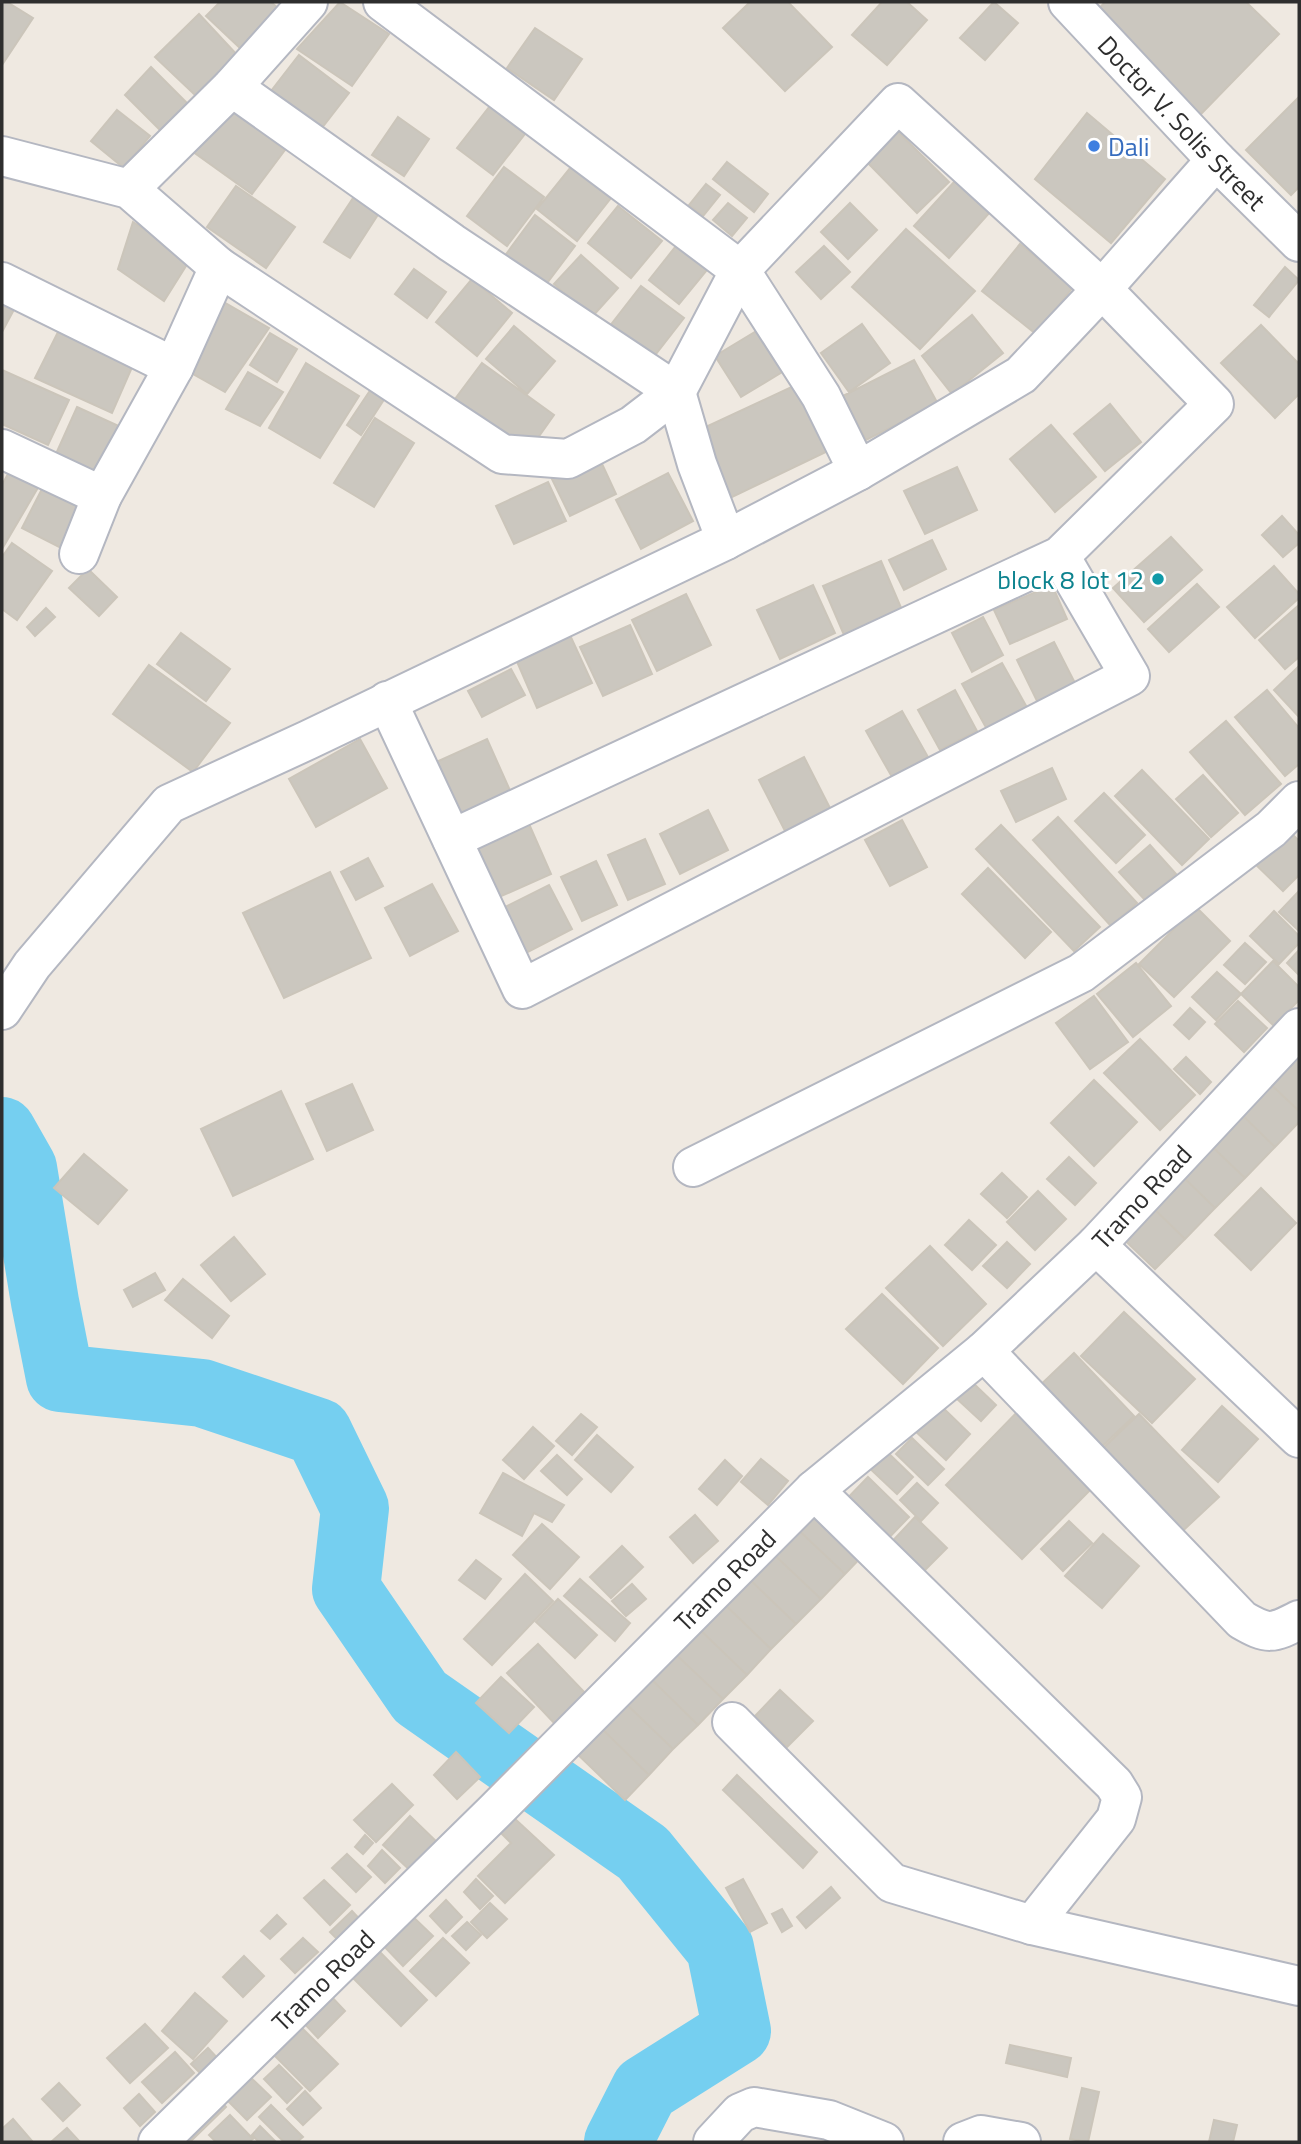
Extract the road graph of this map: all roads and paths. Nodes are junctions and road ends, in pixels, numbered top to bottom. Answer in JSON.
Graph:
{"nodes":[{"id":1,"x":308,"y":2,"type":"edge"},
{"id":2,"x":383,"y":2,"type":"edge"},
{"id":3,"x":1068,"y":2,"type":"edge"},
{"id":4,"x":232,"y":87,"type":"junction"},
{"id":5,"x":2,"y":156,"type":"edge"},
{"id":6,"x":1216,"y":160,"type":"junction"},
{"id":7,"x":129,"y":189,"type":"junction"},
{"id":8,"x":1299,"y":242,"type":"edge"},
{"id":9,"x":219,"y":267,"type":"junction"},
{"id":10,"x":740,"y":270,"type":"junction"},
{"id":11,"x":2,"y":282,"type":"edge"},
{"id":12,"x":1102,"y":289,"type":"junction"},
{"id":13,"x":174,"y":367,"type":"junction"},
{"id":14,"x":676,"y":392,"type":"junction"},
{"id":15,"x":2,"y":449,"type":"edge"},
{"id":16,"x":858,"y":471,"type":"junction"},
{"id":17,"x":102,"y":496,"type":"junction"},
{"id":18,"x":726,"y":540,"type":"junction"},
{"id":19,"x":79,"y":554,"type":"dead end"},
{"id":20,"x":1060,"y":556,"type":"junction"},
{"id":21,"x":387,"y":701,"type":"junction"},
{"id":22,"x":1299,"y":801,"type":"edge"},
{"id":23,"x":452,"y":839,"type":"junction"},
{"id":24,"x":2,"y":1010,"type":"edge"},
{"id":25,"x":1299,"y":1028,"type":"edge"},
{"id":26,"x":693,"y":1167,"type":"dead end"},
{"id":27,"x":1096,"y":1245,"type":"junction"},
{"id":28,"x":984,"y":1351,"type":"junction"},
{"id":29,"x":1299,"y":1438,"type":"edge"},
{"id":30,"x":814,"y":1490,"type":"junction"},
{"id":31,"x":1299,"y":1620,"type":"edge"},
{"id":32,"x":732,"y":1722,"type":"dead end"},
{"id":33,"x":1032,"y":1925,"type":"junction"},
{"id":34,"x":1299,"y":1986,"type":"edge"},
{"id":35,"x":819,"y":2131,"type":"edge"},
{"id":36,"x":158,"y":2142,"type":"edge"},
{"id":37,"x":713,"y":2142,"type":"edge"},
{"id":38,"x":884,"y":2142,"type":"edge"},
{"id":39,"x":963,"y":2142,"type":"edge"},
{"id":40,"x":1021,"y":2142,"type":"edge"}],
"edges":[{"from":1,"to":4,"type":"street"},
{"from":2,"to":10,"type":"street"},
{"from":3,"to":6,"type":"street","name":"Doctor V. Solis Street"},
{"from":4,"to":7,"type":"street"},
{"from":4,"to":14,"type":"street"},
{"from":5,"to":7,"type":"street"},
{"from":6,"to":8,"type":"street","name":"Doctor V. Solis Street"},
{"from":6,"to":12,"type":"street"},
{"from":7,"to":9,"type":"street"},
{"from":9,"to":13,"type":"street"},
{"from":9,"to":14,"type":"street"},
{"from":10,"to":12,"type":"street"},
{"from":10,"to":14,"type":"street"},
{"from":10,"to":16,"type":"street"},
{"from":11,"to":13,"type":"street"},
{"from":12,"to":16,"type":"street"},
{"from":12,"to":20,"type":"street"},
{"from":13,"to":17,"type":"street"},
{"from":14,"to":18,"type":"street"},
{"from":15,"to":17,"type":"street"},
{"from":16,"to":18,"type":"street"},
{"from":17,"to":19,"type":"street"},
{"from":18,"to":21,"type":"street"},
{"from":20,"to":23,"type":"street"},
{"from":20,"to":23,"type":"street"},
{"from":21,"to":23,"type":"street"},
{"from":21,"to":24,"type":"street"},
{"from":22,"to":26,"type":"street"},
{"from":25,"to":27,"type":"street","name":"Tramo Road"},
{"from":27,"to":28,"type":"street","name":"Tramo Road"},
{"from":27,"to":29,"type":"street"},
{"from":28,"to":30,"type":"street","name":"Tramo Road"},
{"from":28,"to":31,"type":"street"},
{"from":30,"to":33,"type":"street"},
{"from":30,"to":36,"type":"street","name":"Tramo Road"},
{"from":32,"to":33,"type":"street"},
{"from":33,"to":34,"type":"street"},
{"from":35,"to":37,"type":"street"},
{"from":35,"to":38,"type":"street"},
{"from":39,"to":40,"type":"street"}]}
